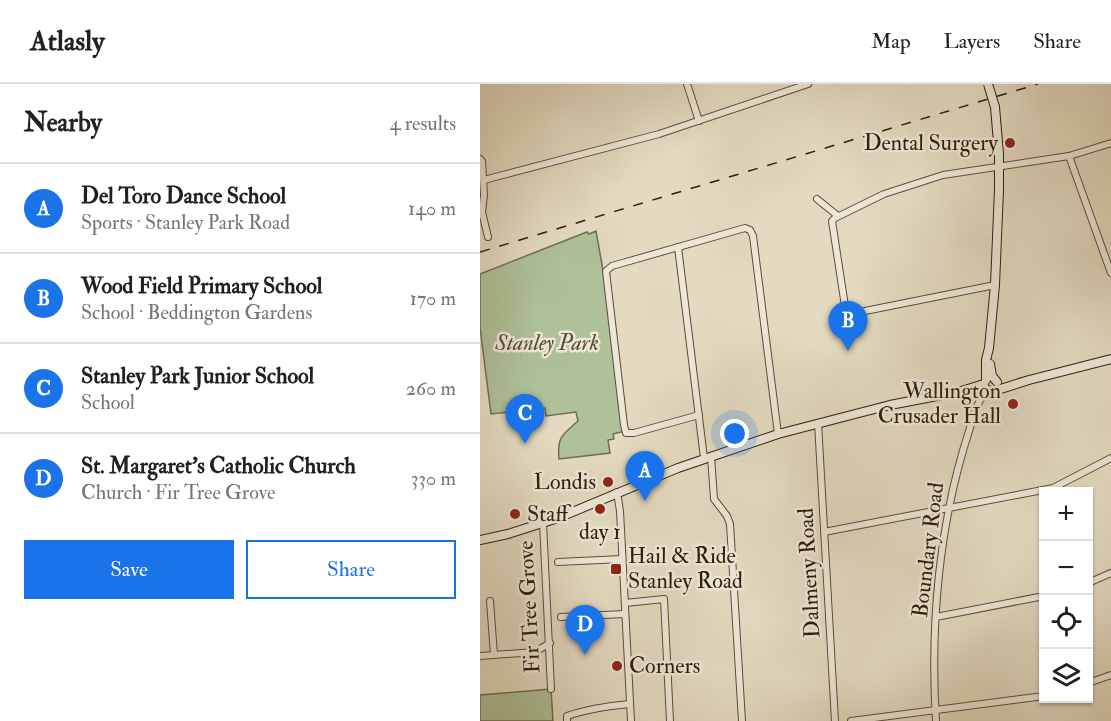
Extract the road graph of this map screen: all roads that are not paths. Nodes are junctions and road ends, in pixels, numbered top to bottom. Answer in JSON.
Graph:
{"nodes":[{"id":1,"x":687,"y":84,"type":"edge"},
{"id":2,"x":807,"y":84,"type":"edge"},
{"id":3,"x":988,"y":84,"type":"edge"},
{"id":4,"x":699,"y":121,"type":"junction"},
{"id":5,"x":1111,"y":143,"type":"edge"},
{"id":6,"x":1069,"y":156,"type":"junction"},
{"id":7,"x":481,"y":160,"type":"edge"},
{"id":8,"x":999,"y":165,"type":"junction"},
{"id":9,"x":484,"y":180,"type":"junction"},
{"id":10,"x":817,"y":199,"type":"dead end"},
{"id":11,"x":481,"y":212,"type":"edge"},
{"id":12,"x":838,"y":216,"type":"junction"},
{"id":13,"x":488,"y":237,"type":"dead end"},
{"id":14,"x":678,"y":247,"type":"junction"},
{"id":15,"x":1111,"y":273,"type":"edge"},
{"id":16,"x":995,"y":285,"type":"junction"},
{"id":17,"x":1111,"y":359,"type":"edge"},
{"id":18,"x":990,"y":385,"type":"junction"},
{"id":19,"x":699,"y":415,"type":"junction"},
{"id":20,"x":818,"y":423,"type":"junction"},
{"id":21,"x":778,"y":434,"type":"junction"},
{"id":22,"x":708,"y":457,"type":"junction"},
{"id":23,"x":1111,"y":458,"type":"edge"},
{"id":24,"x":617,"y":492,"type":"junction"},
{"id":25,"x":949,"y":507,"type":"junction"},
{"id":26,"x":543,"y":523,"type":"junction"},
{"id":27,"x":824,"y":532,"type":"junction"},
{"id":28,"x":480,"y":540,"type":"edge"},
{"id":29,"x":622,"y":559,"type":"junction"},
{"id":30,"x":558,"y":562,"type":"dead end"},
{"id":31,"x":1111,"y":573,"type":"edge"},
{"id":32,"x":1093,"y":581,"type":"edge"},
{"id":33,"x":1039,"y":597,"type":"edge"},
{"id":34,"x":490,"y":601,"type":"dead end"},
{"id":35,"x":624,"y":603,"type":"junction"},
{"id":36,"x":625,"y":614,"type":"junction"},
{"id":37,"x":561,"y":617,"type":"dead end"},
{"id":38,"x":936,"y":617,"type":"junction"},
{"id":39,"x":550,"y":643,"type":"junction"},
{"id":40,"x":538,"y":652,"type":"junction"},
{"id":41,"x":494,"y":655,"type":"junction"},
{"id":42,"x":480,"y":656,"type":"edge"},
{"id":43,"x":551,"y":660,"type":"junction"},
{"id":44,"x":1111,"y":675,"type":"edge"},
{"id":45,"x":1093,"y":682,"type":"edge"},
{"id":46,"x":551,"y":689,"type":"dead end"},
{"id":47,"x":1039,"y":697,"type":"edge"},
{"id":48,"x":630,"y":704,"type":"junction"},
{"id":49,"x":936,"y":710,"type":"junction"},
{"id":50,"x":567,"y":721,"type":"edge"},
{"id":51,"x":631,"y":721,"type":"edge"},
{"id":52,"x":670,"y":721,"type":"edge"},
{"id":53,"x":742,"y":721,"type":"edge"},
{"id":54,"x":836,"y":721,"type":"edge"},
{"id":55,"x":851,"y":721,"type":"edge"},
{"id":56,"x":936,"y":721,"type":"edge"}],
"edges":[{"from":1,"to":4,"type":"street"},
{"from":2,"to":4,"type":"street"},
{"from":3,"to":8,"type":"street","bridge":true},
{"from":4,"to":9,"type":"street"},
{"from":5,"to":6,"type":"street"},
{"from":6,"to":8,"type":"street"},
{"from":6,"to":15,"type":"street"},
{"from":7,"to":9,"type":"street"},
{"from":8,"to":12,"type":"street"},
{"from":8,"to":16,"type":"street"},
{"from":9,"to":11,"type":"street"},
{"from":10,"to":12,"type":"street"},
{"from":11,"to":13,"type":"street"},
{"from":12,"to":16,"type":"street"},
{"from":14,"to":19,"type":"street"},
{"from":14,"to":19,"type":"street"},
{"from":14,"to":21,"type":"street"},
{"from":16,"to":18,"type":"street"},
{"from":17,"to":18,"type":"street"},
{"from":18,"to":20,"type":"street"},
{"from":18,"to":25,"type":"street","name":"Boundary Road"},
{"from":19,"to":22,"type":"street"},
{"from":20,"to":21,"type":"street"},
{"from":20,"to":27,"type":"street","name":"Dalmeny Road"},
{"from":21,"to":22,"type":"street"},
{"from":22,"to":24,"type":"street"},
{"from":22,"to":53,"type":"street"},
{"from":23,"to":25,"type":"street"},
{"from":24,"to":26,"type":"street"},
{"from":24,"to":29,"type":"street"},
{"from":25,"to":27,"type":"street"},
{"from":25,"to":38,"type":"street","name":"Boundary Road"},
{"from":26,"to":28,"type":"street"},
{"from":26,"to":39,"type":"street","name":"Fir Tree Grove"},
{"from":27,"to":54,"type":"street","name":"Dalmeny Road"},
{"from":29,"to":30,"type":"street"},
{"from":29,"to":35,"type":"street"},
{"from":31,"to":32,"type":"street"},
{"from":33,"to":38,"type":"street"},
{"from":34,"to":41,"type":"street"},
{"from":35,"to":36,"type":"street"},
{"from":35,"to":52,"type":"street"},
{"from":36,"to":37,"type":"street"},
{"from":36,"to":48,"type":"street"},
{"from":38,"to":49,"type":"street","name":"Boundary Road"},
{"from":39,"to":40,"type":"street"},
{"from":39,"to":43,"type":"street","name":"Fir Tree Grove"},
{"from":40,"to":41,"type":"street"},
{"from":40,"to":43,"type":"street"},
{"from":41,"to":42,"type":"street"},
{"from":43,"to":46,"type":"street","name":"Fir Tree Grove"},
{"from":44,"to":45,"type":"street"},
{"from":47,"to":49,"type":"street"},
{"from":48,"to":50,"type":"street"},
{"from":48,"to":51,"type":"street"},
{"from":49,"to":55,"type":"street"},
{"from":49,"to":56,"type":"street","name":"Boundary Road"}]}
